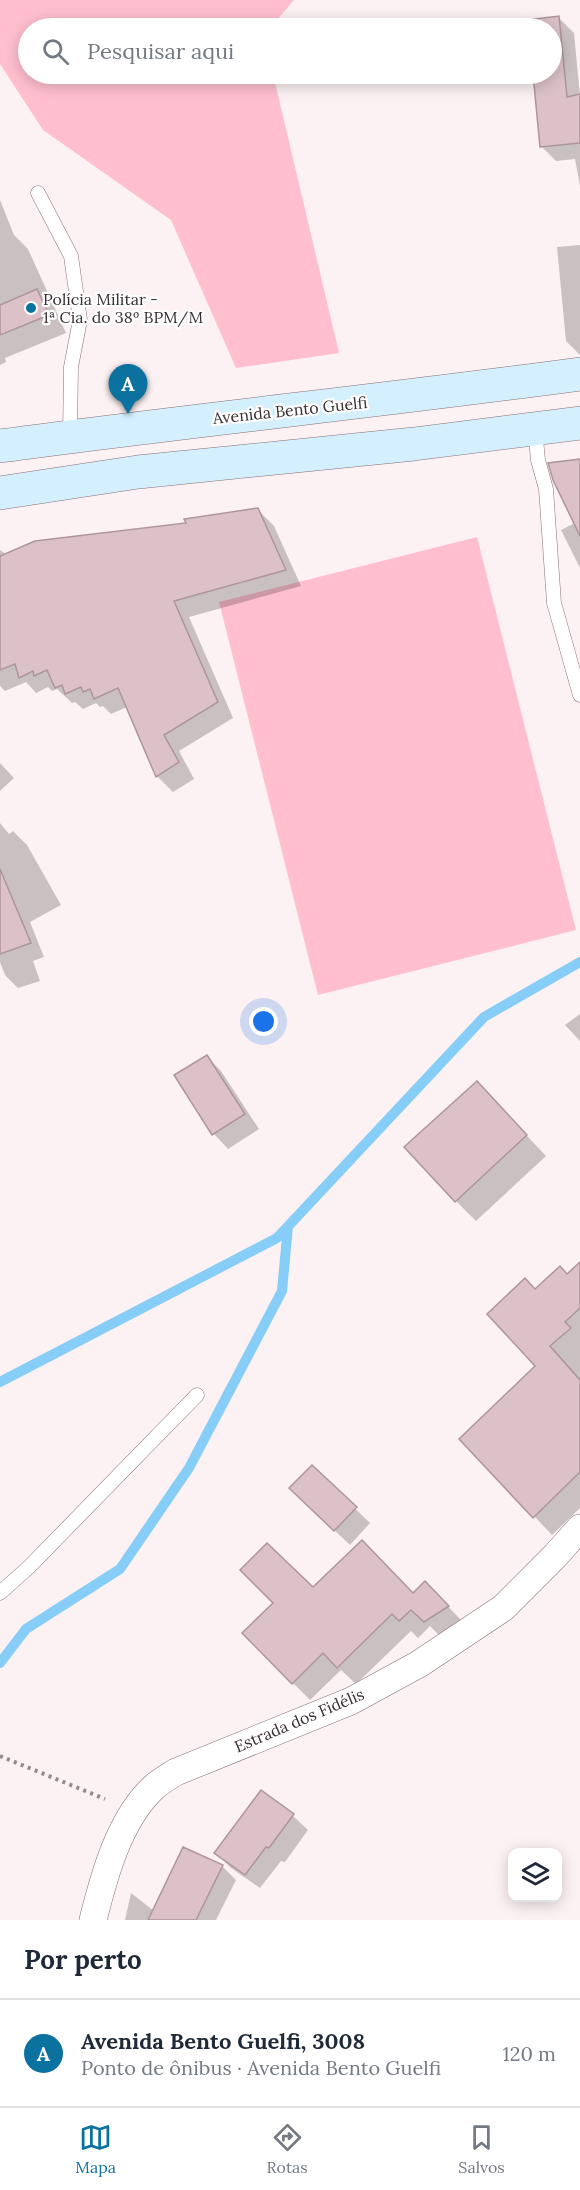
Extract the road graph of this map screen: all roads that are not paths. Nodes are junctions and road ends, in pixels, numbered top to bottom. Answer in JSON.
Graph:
{"nodes":[{"id":1,"x":38,"y":193,"type":"dead end"},
{"id":2,"x":580,"y":374,"type":"edge"},
{"id":3,"x":580,"y":423,"type":"edge"},
{"id":4,"x":535,"y":429,"type":"junction"},
{"id":5,"x":70,"y":436,"type":"junction"},
{"id":6,"x":0,"y":446,"type":"edge"},
{"id":7,"x":0,"y":493,"type":"edge"},
{"id":8,"x":580,"y":695,"type":"edge"},
{"id":9,"x":197,"y":1395,"type":"dead end"},
{"id":10,"x":580,"y":1528,"type":"edge"},
{"id":11,"x":0,"y":1593,"type":"edge"},
{"id":12,"x":93,"y":1920,"type":"edge"}],
"edges":[{"from":1,"to":5,"type":"lane"},
{"from":2,"to":5,"type":"main road","name":"Avenida Bento Guelfi"},
{"from":3,"to":4,"type":"main road"},
{"from":4,"to":7,"type":"main road"},
{"from":4,"to":8,"type":"lane"},
{"from":5,"to":6,"type":"main road","name":"Avenida Bento Guelfi"},
{"from":9,"to":11,"type":"lane"},
{"from":10,"to":12,"type":"street","name":"Estrada dos Fidélis"}]}
